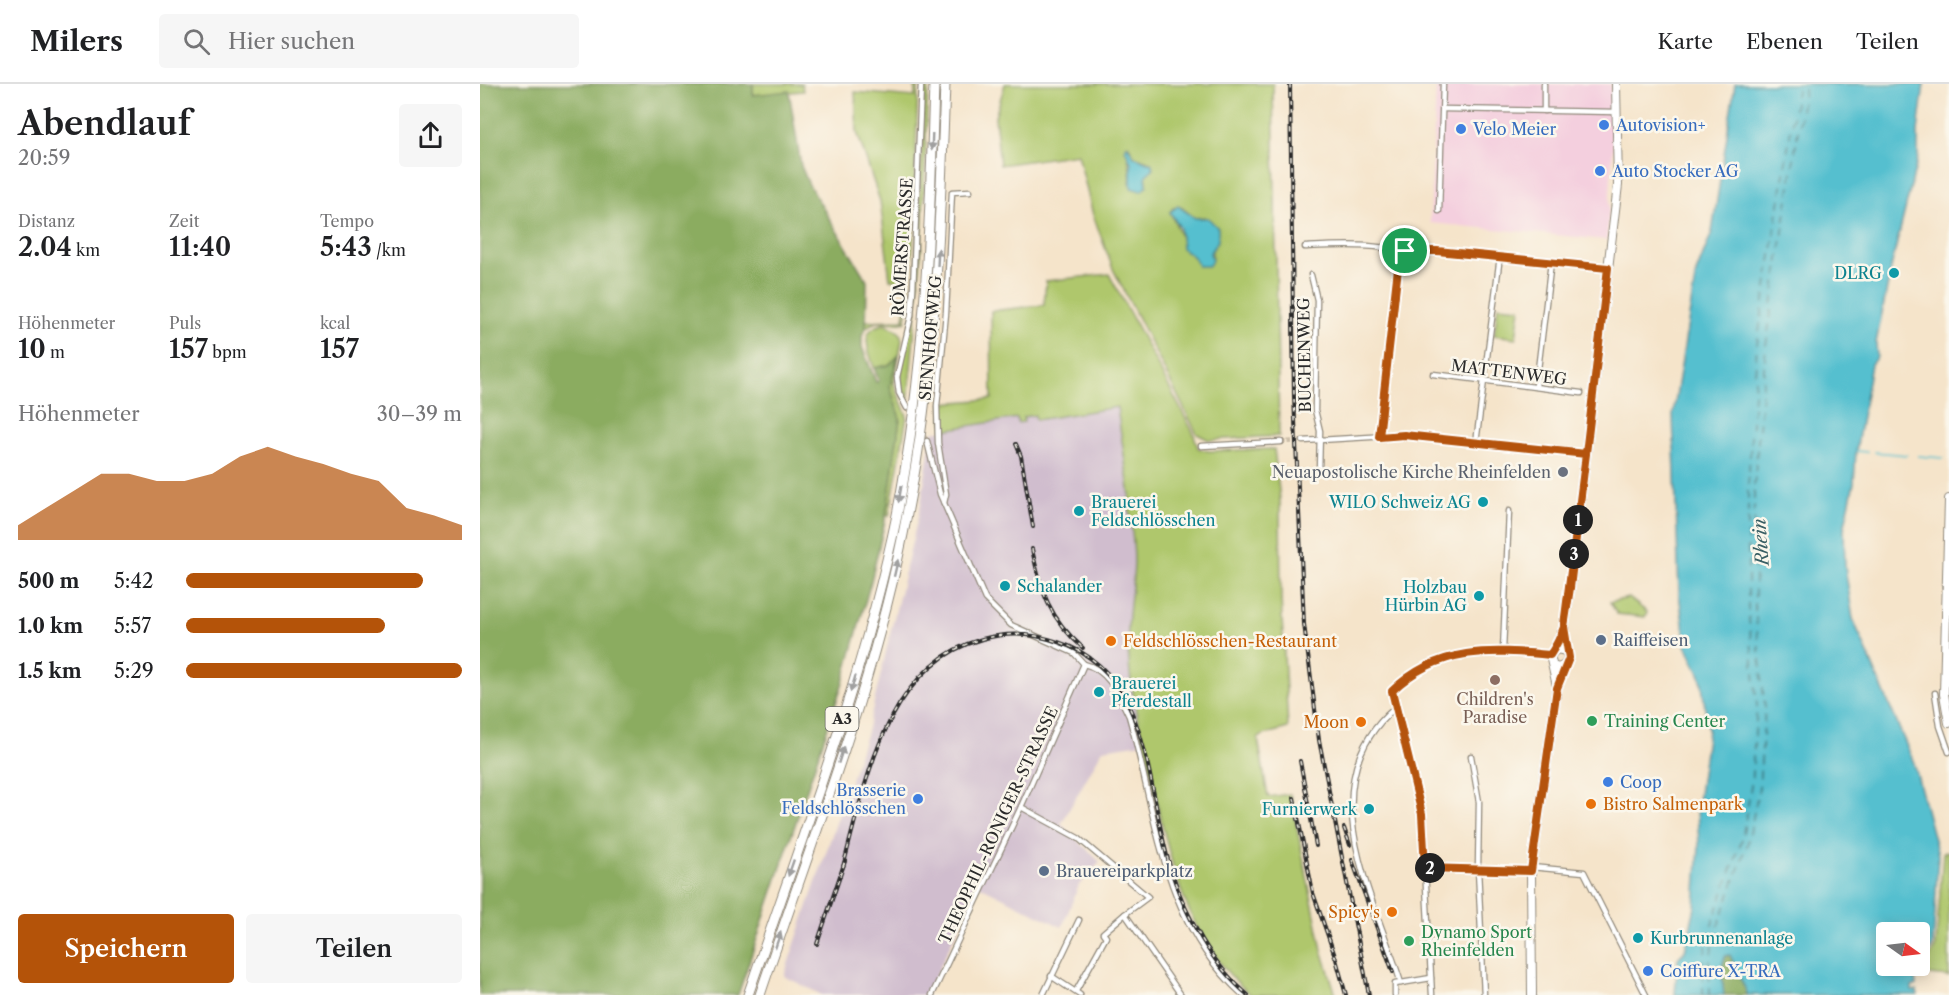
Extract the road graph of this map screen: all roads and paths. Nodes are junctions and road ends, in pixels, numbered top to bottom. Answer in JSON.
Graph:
{"nodes":[{"id":1,"x":921,"y":84,"type":"edge"},
{"id":2,"x":934,"y":84,"type":"edge"},
{"id":3,"x":945,"y":84,"type":"edge"},
{"id":4,"x":1443,"y":84,"type":"edge"},
{"id":5,"x":1544,"y":84,"type":"edge"},
{"id":6,"x":1616,"y":84,"type":"edge"},
{"id":7,"x":1443,"y":109,"type":"junction"},
{"id":8,"x":1544,"y":111,"type":"junction"},
{"id":9,"x":1617,"y":112,"type":"junction"},
{"id":10,"x":970,"y":191,"type":"dead end"},
{"id":11,"x":1439,"y":211,"type":"dead end"},
{"id":12,"x":1305,"y":247,"type":"dead end"},
{"id":13,"x":1402,"y":254,"type":"junction"},
{"id":14,"x":1500,"y":256,"type":"junction"},
{"id":15,"x":1551,"y":262,"type":"junction"},
{"id":16,"x":1608,"y":268,"type":"junction"},
{"id":17,"x":1311,"y":275,"type":"dead end"},
{"id":18,"x":1433,"y":374,"type":"dead end"},
{"id":19,"x":1485,"y":380,"type":"junction"},
{"id":20,"x":1536,"y":387,"type":"junction"},
{"id":21,"x":1581,"y":393,"type":"dead end"},
{"id":22,"x":907,"y":408,"type":"tunnel mouth"},
{"id":23,"x":1379,"y":437,"type":"junction"},
{"id":24,"x":927,"y":441,"type":"tunnel mouth"},
{"id":25,"x":1303,"y":441,"type":"tunnel mouth"},
{"id":26,"x":1320,"y":441,"type":"junction"},
{"id":27,"x":1281,"y":442,"type":"tunnel mouth"},
{"id":28,"x":1476,"y":443,"type":"junction"},
{"id":29,"x":1201,"y":446,"type":"dead end"},
{"id":30,"x":1586,"y":454,"type":"junction"},
{"id":31,"x":1319,"y":471,"type":"dead end"},
{"id":32,"x":1949,"y":499,"type":"edge"},
{"id":33,"x":944,"y":503,"type":"junction"},
{"id":34,"x":1509,"y":511,"type":"dead end"},
{"id":35,"x":1564,"y":627,"type":"junction"},
{"id":36,"x":1503,"y":650,"type":"junction"},
{"id":37,"x":1566,"y":651,"type":"junction"},
{"id":38,"x":1552,"y":652,"type":"junction"},
{"id":39,"x":1084,"y":664,"type":"junction"},
{"id":40,"x":1553,"y":666,"type":"junction"},
{"id":41,"x":1564,"y":666,"type":"junction"},
{"id":42,"x":1557,"y":688,"type":"junction"},
{"id":43,"x":1935,"y":693,"type":"dead end"},
{"id":44,"x":1395,"y":708,"type":"junction"},
{"id":45,"x":1949,"y":723,"type":"edge"},
{"id":46,"x":1949,"y":752,"type":"edge"},
{"id":47,"x":1471,"y":756,"type":"dead end"},
{"id":48,"x":1021,"y":807,"type":"junction"},
{"id":49,"x":1425,"y":868,"type":"junction"},
{"id":50,"x":1478,"y":868,"type":"junction"},
{"id":51,"x":1531,"y":869,"type":"junction"},
{"id":52,"x":1125,"y":915,"type":"junction"},
{"id":53,"x":1078,"y":920,"type":"dead end"},
{"id":54,"x":1051,"y":976,"type":"junction"},
{"id":55,"x":1431,"y":978,"type":"junction"},
{"id":56,"x":1401,"y":982,"type":"junction"},
{"id":57,"x":1076,"y":991,"type":"junction"},
{"id":58,"x":748,"y":995,"type":"edge"},
{"id":59,"x":759,"y":995,"type":"edge"},
{"id":60,"x":932,"y":995,"type":"edge"},
{"id":61,"x":1043,"y":995,"type":"edge"},
{"id":62,"x":1080,"y":995,"type":"edge"},
{"id":63,"x":1181,"y":995,"type":"edge"},
{"id":64,"x":1243,"y":995,"type":"edge"},
{"id":65,"x":1395,"y":995,"type":"edge"},
{"id":66,"x":1432,"y":995,"type":"edge"},
{"id":67,"x":1484,"y":995,"type":"edge"},
{"id":68,"x":1532,"y":995,"type":"edge"},
{"id":69,"x":1646,"y":995,"type":"edge"}],
"edges":[{"from":1,"to":22,"type":"street","name":"RÖMERSTRASSE"},
{"from":2,"to":58,"type":"highway","number":"A3","one_way":true},
{"from":59,"to":3,"type":"highway","number":"A3","one_way":true},
{"from":4,"to":7,"type":"street"},
{"from":5,"to":8,"type":"street"},
{"from":6,"to":9,"type":"main road"},
{"from":7,"to":8,"type":"street"},
{"from":7,"to":11,"type":"street"},
{"from":8,"to":9,"type":"street"},
{"from":9,"to":16,"type":"main road"},
{"from":10,"to":33,"type":"street","name":"SENNHOFWEG"},
{"from":12,"to":13,"type":"street"},
{"from":13,"to":14,"type":"street"},
{"from":13,"to":23,"type":"street"},
{"from":14,"to":15,"type":"street"},
{"from":14,"to":19,"type":"street"},
{"from":15,"to":16,"type":"street"},
{"from":15,"to":20,"type":"street"},
{"from":16,"to":30,"type":"main road"},
{"from":17,"to":26,"type":"street","name":"BUCHENWEG"},
{"from":18,"to":19,"type":"street","name":"MATTENWEG"},
{"from":19,"to":20,"type":"street","name":"MATTENWEG"},
{"from":19,"to":28,"type":"street"},
{"from":20,"to":21,"type":"street","name":"MATTENWEG"},
{"from":23,"to":26,"type":"street"},
{"from":23,"to":28,"type":"street"},
{"from":24,"to":33,"type":"street"},
{"from":25,"to":26,"type":"street"},
{"from":26,"to":31,"type":"street","name":"BUCHENWEG"},
{"from":27,"to":29,"type":"street"},
{"from":28,"to":30,"type":"street"},
{"from":30,"to":35,"type":"main road"},
{"from":32,"to":45,"type":"main road"},
{"from":33,"to":39,"type":"street"},
{"from":34,"to":36,"type":"street"},
{"from":35,"to":37,"type":"main road"},
{"from":35,"to":38,"type":"main road"},
{"from":36,"to":38,"type":"street"},
{"from":36,"to":44,"type":"street"},
{"from":37,"to":38,"type":"main road"},
{"from":37,"to":41,"type":"main road"},
{"from":38,"to":40,"type":"main road"},
{"from":39,"to":48,"type":"street","name":"THEOPHIL-RONIGER-STRASSE"},
{"from":39,"to":64,"type":"street"},
{"from":40,"to":41,"type":"main road"},
{"from":40,"to":42,"type":"main road"},
{"from":41,"to":42,"type":"main road"},
{"from":42,"to":51,"type":"main road"},
{"from":43,"to":46,"type":"street"},
{"from":44,"to":49,"type":"street"},
{"from":44,"to":56,"type":"street"},
{"from":47,"to":50,"type":"street"},
{"from":48,"to":52,"type":"street"},
{"from":48,"to":60,"type":"street","name":"THEOPHIL-RONIGER-STRASSE"},
{"from":49,"to":50,"type":"street"},
{"from":49,"to":55,"type":"street"},
{"from":50,"to":51,"type":"street"},
{"from":50,"to":67,"type":"street"},
{"from":51,"to":68,"type":"main road"},
{"from":51,"to":69,"type":"street"},
{"from":52,"to":57,"type":"street"},
{"from":52,"to":63,"type":"street"},
{"from":53,"to":54,"type":"street"},
{"from":54,"to":57,"type":"street"},
{"from":54,"to":61,"type":"street"},
{"from":55,"to":56,"type":"street"},
{"from":55,"to":66,"type":"street"},
{"from":56,"to":65,"type":"street"},
{"from":57,"to":62,"type":"street"}]}
